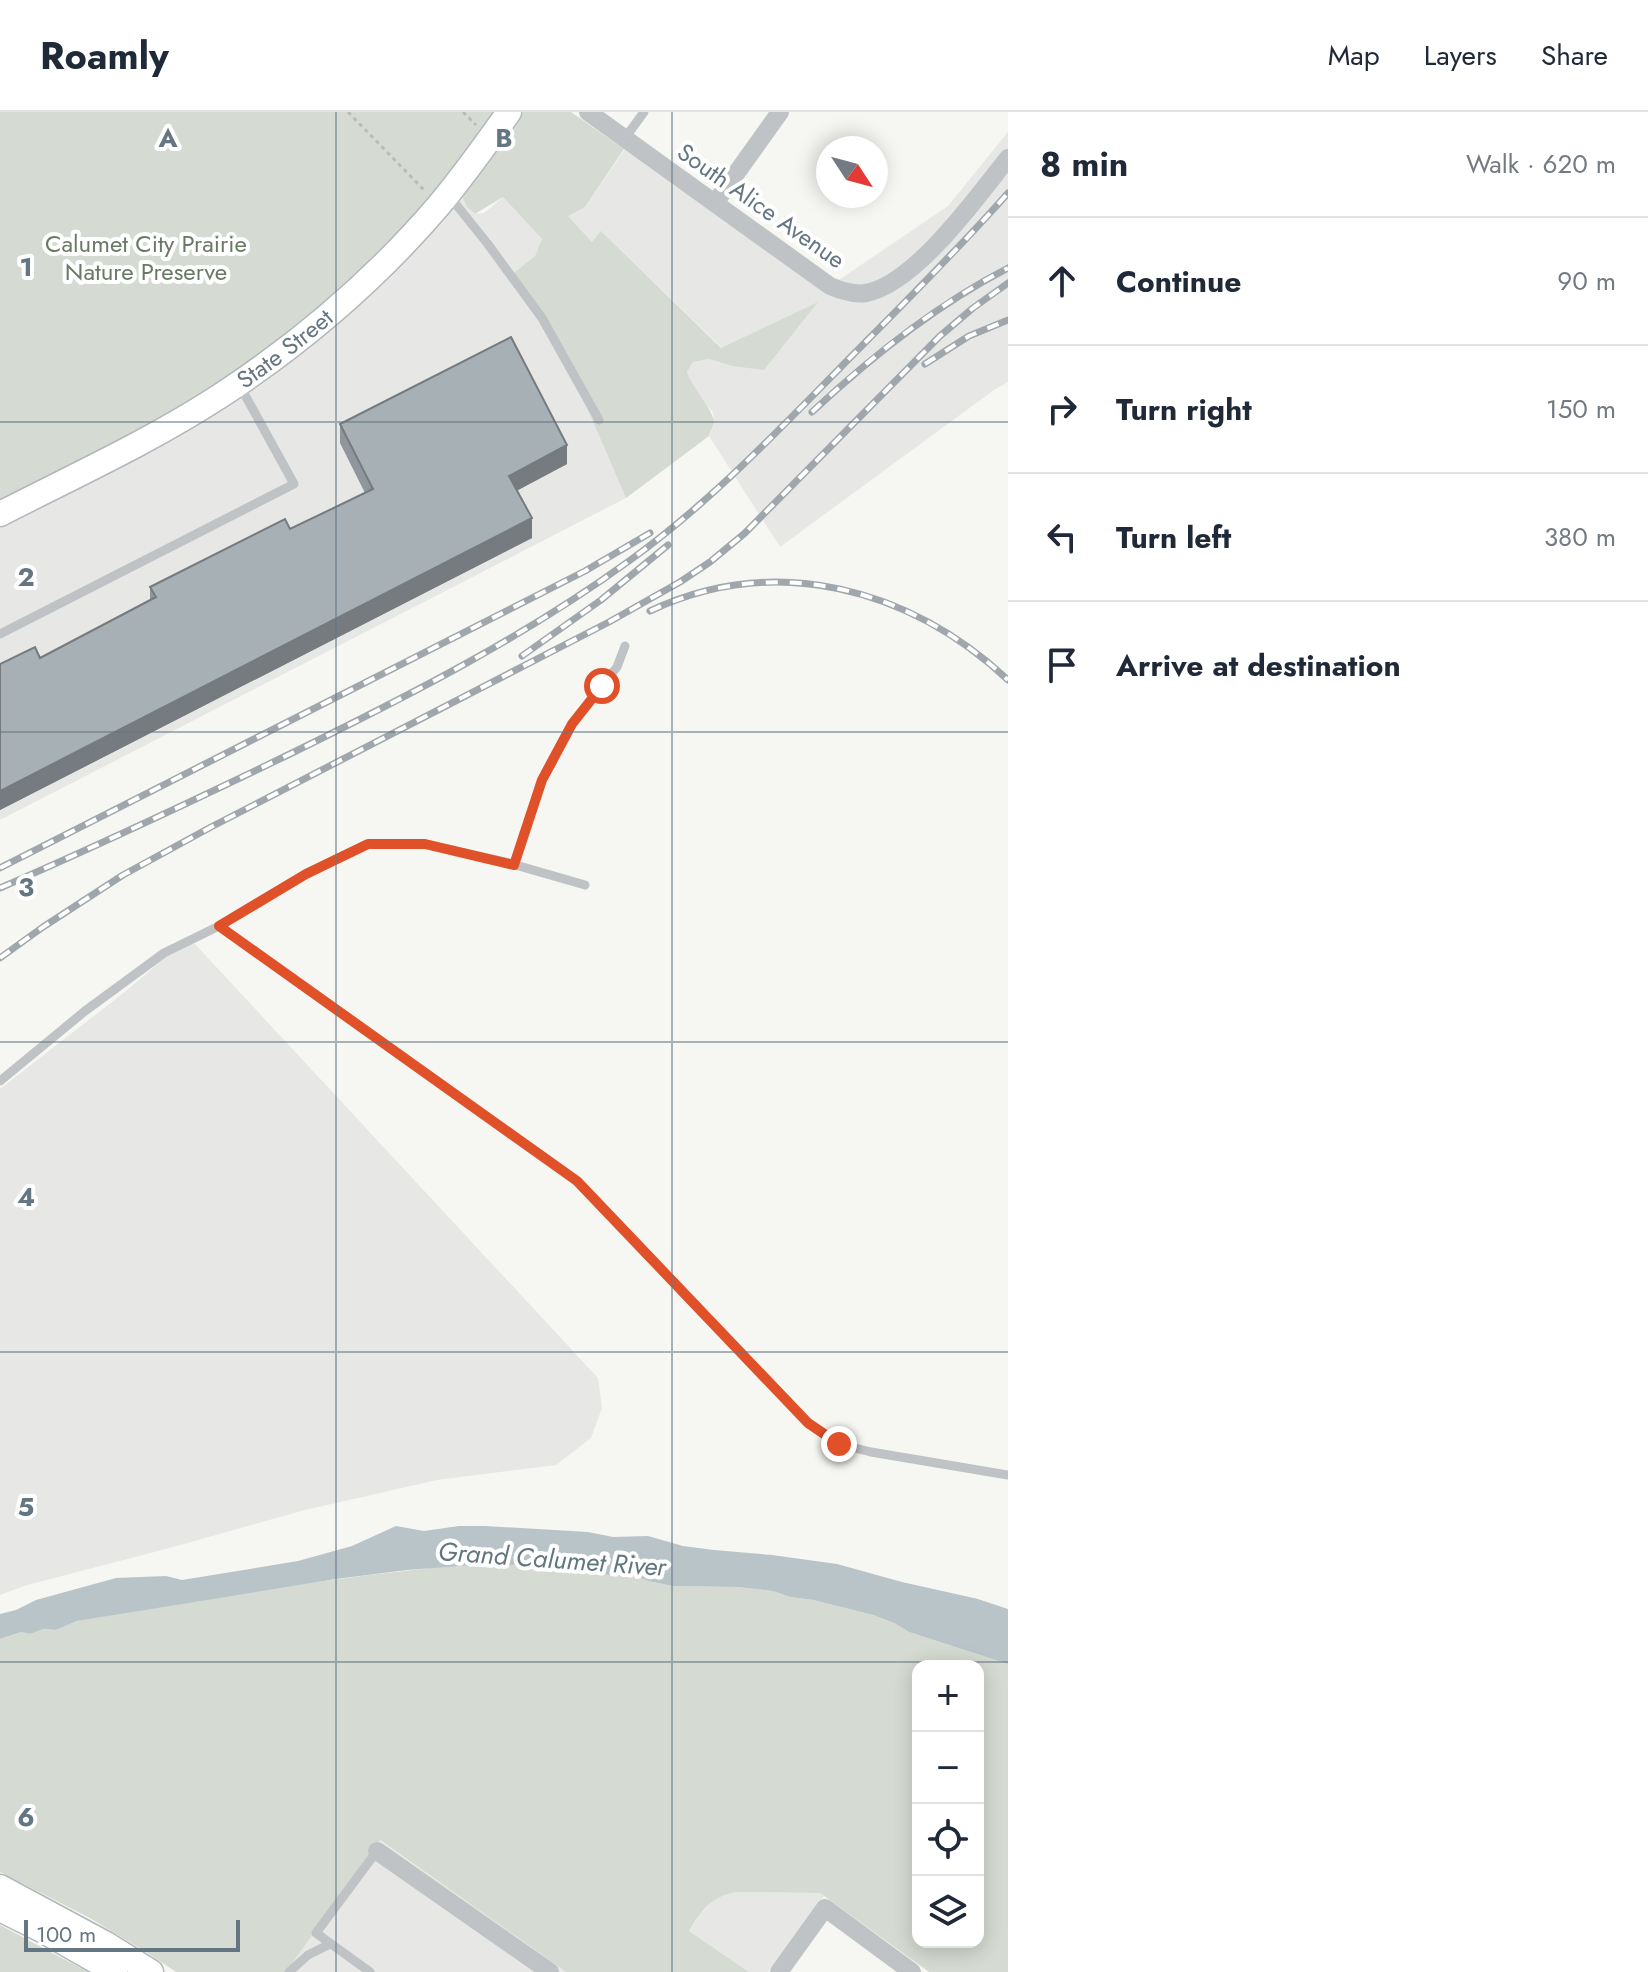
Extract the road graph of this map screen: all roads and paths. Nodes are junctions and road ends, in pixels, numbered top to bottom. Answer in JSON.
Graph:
{"nodes":[{"id":1,"x":348,"y":112,"type":"edge"},
{"id":2,"x":509,"y":112,"type":"edge"},
{"id":3,"x":588,"y":112,"type":"edge"},
{"id":4,"x":644,"y":112,"type":"edge"},
{"id":5,"x":780,"y":112,"type":"edge"},
{"id":6,"x":625,"y":138,"type":"junction"},
{"id":7,"x":1008,"y":158,"type":"edge"},
{"id":8,"x":443,"y":200,"type":"junction"},
{"id":9,"x":715,"y":203,"type":"junction"},
{"id":10,"x":238,"y":383,"type":"junction"},
{"id":11,"x":599,"y":420,"type":"dead end"},
{"id":12,"x":0,"y":514,"type":"edge"},
{"id":13,"x":0,"y":634,"type":"edge"},
{"id":14,"x":625,"y":646,"type":"dead end"},
{"id":15,"x":514,"y":865,"type":"junction"},
{"id":16,"x":585,"y":885,"type":"dead end"},
{"id":17,"x":219,"y":926,"type":"junction"},
{"id":18,"x":0,"y":1081,"type":"edge"},
{"id":19,"x":1008,"y":1475,"type":"edge"},
{"id":20,"x":377,"y":1851,"type":"joint"},
{"id":21,"x":0,"y":1887,"type":"edge"},
{"id":22,"x":0,"y":1909,"type":"edge"},
{"id":23,"x":330,"y":1944,"type":"junction"},
{"id":24,"x":144,"y":1968,"type":"edge"},
{"id":25,"x":115,"y":1972,"type":"edge"},
{"id":26,"x":289,"y":1972,"type":"edge"},
{"id":27,"x":370,"y":1972,"type":"edge"},
{"id":28,"x":550,"y":1972,"type":"edge"},
{"id":29,"x":779,"y":1972,"type":"edge"},
{"id":30,"x":912,"y":1972,"type":"edge"}],
"edges":[{"from":1,"to":8,"type":"path"},
{"from":2,"to":8,"type":"street","name":"State Street"},
{"from":3,"to":6,"type":"street","name":"South Alice Avenue"},
{"from":4,"to":6,"type":"lane"},
{"from":5,"to":9,"type":"street"},
{"from":6,"to":9,"type":"street","name":"South Alice Avenue"},
{"from":7,"to":9,"type":"street","name":"South Alice Avenue"},
{"from":8,"to":10,"type":"street","name":"State Street"},
{"from":8,"to":11,"type":"lane"},
{"from":10,"to":12,"type":"street","name":"State Street"},
{"from":10,"to":13,"type":"lane"},
{"from":14,"to":15,"type":"lane"},
{"from":15,"to":16,"type":"lane"},
{"from":15,"to":17,"type":"lane"},
{"from":17,"to":18,"type":"lane"},
{"from":17,"to":19,"type":"lane"},
{"from":20,"to":23,"type":"lane"},
{"from":20,"to":28,"type":"street"},
{"from":21,"to":24,"type":"street"},
{"from":22,"to":25,"type":"street"},
{"from":23,"to":26,"type":"lane"},
{"from":23,"to":27,"type":"lane"},
{"from":29,"to":30,"type":"street"}]}
